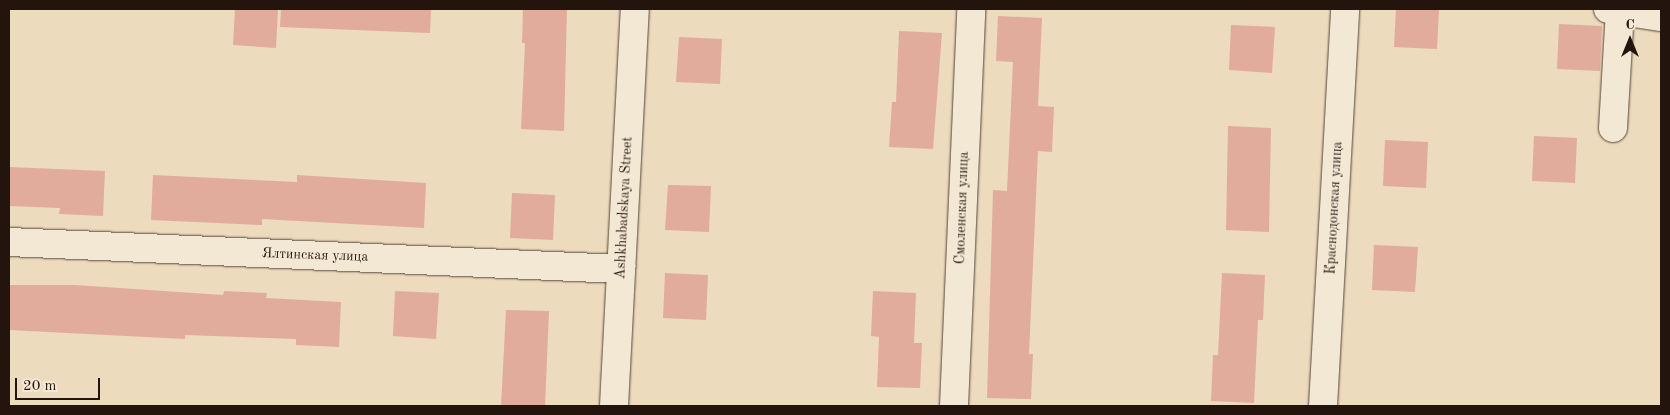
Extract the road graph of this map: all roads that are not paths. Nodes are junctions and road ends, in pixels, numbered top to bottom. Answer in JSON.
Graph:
{"nodes":[{"id":1,"x":634,"y":9,"type":"edge"},
{"id":2,"x":971,"y":9,"type":"edge"},
{"id":3,"x":1345,"y":9,"type":"edge"},
{"id":4,"x":1614,"y":10,"type":"edge"},
{"id":5,"x":1661,"y":17,"type":"edge"},
{"id":6,"x":1613,"y":128,"type":"dead end"},
{"id":7,"x":9,"y":242,"type":"edge"},
{"id":8,"x":621,"y":269,"type":"junction"},
{"id":9,"x":614,"y":406,"type":"edge"},
{"id":10,"x":954,"y":406,"type":"edge"},
{"id":11,"x":1323,"y":406,"type":"edge"}],
"edges":[{"from":1,"to":8,"type":"street","name":"Ashkhabadskaya Street"},
{"from":2,"to":10,"type":"street","name":"Смоленская улица"},
{"from":3,"to":11,"type":"street","name":"Краснодонская улица"},
{"from":4,"to":5,"type":"street"},
{"from":4,"to":6,"type":"street"},
{"from":7,"to":8,"type":"street","name":"Ялтинская улица"},
{"from":8,"to":9,"type":"street","name":"Ashkhabadskaya Street"}]}
